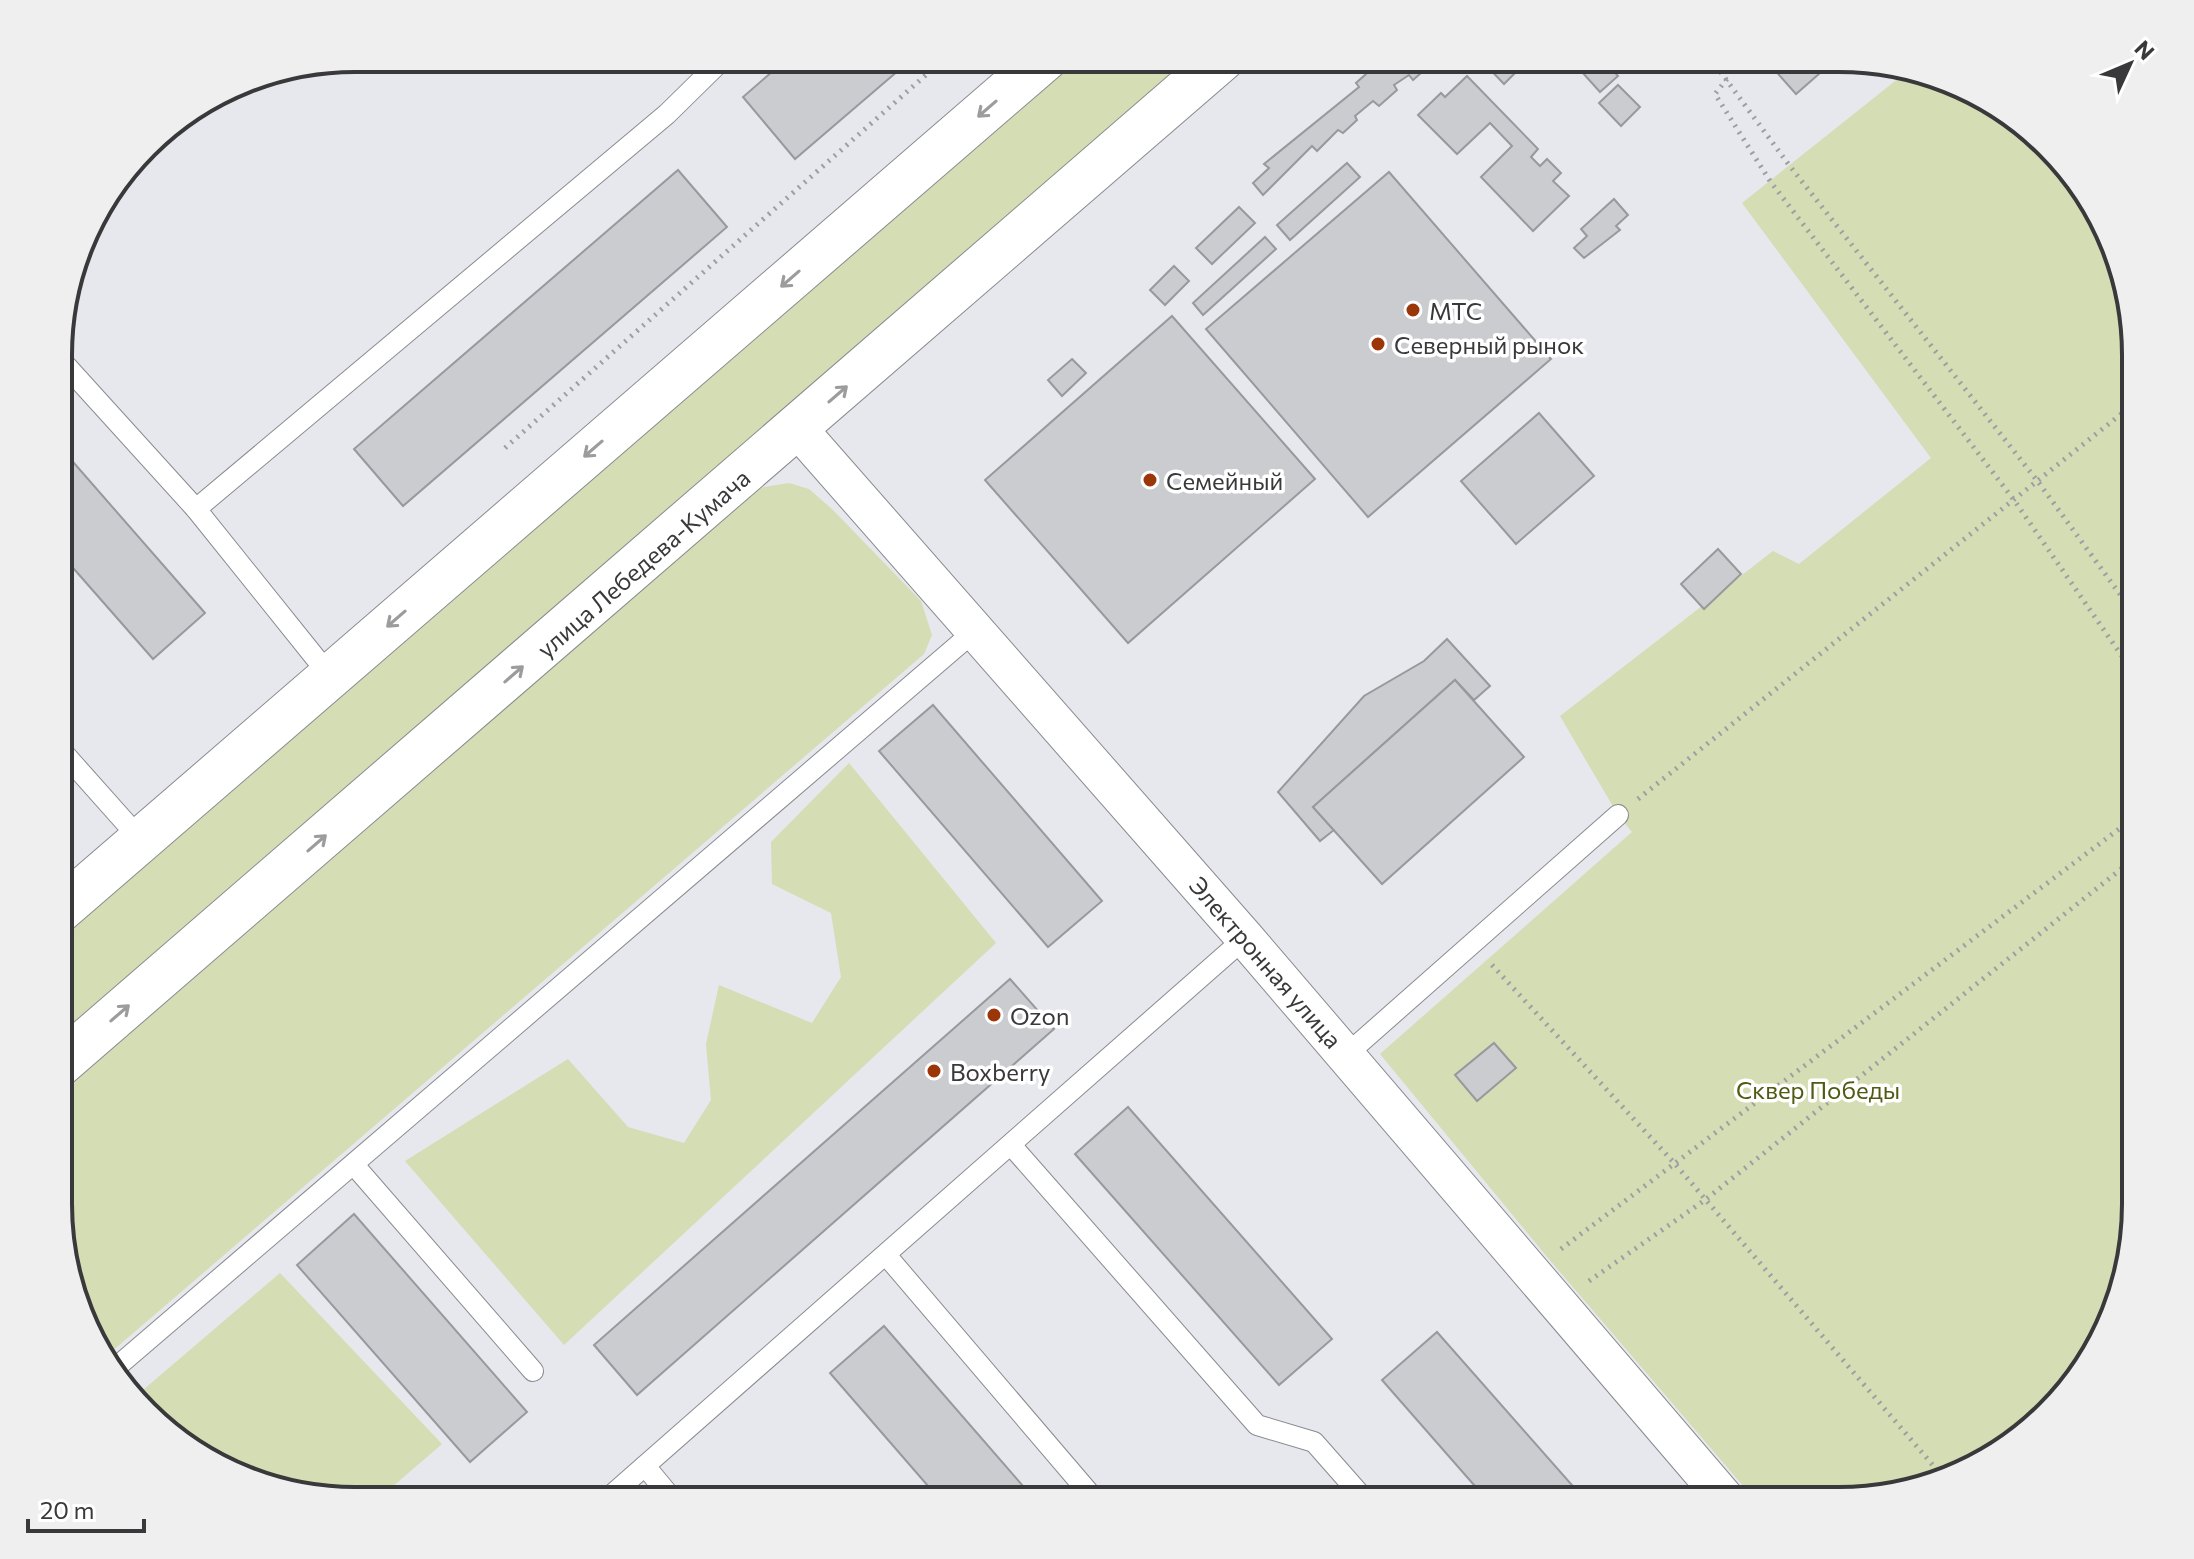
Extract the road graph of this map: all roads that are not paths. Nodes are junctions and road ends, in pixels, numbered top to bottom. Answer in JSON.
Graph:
{"nodes":[{"id":1,"x":710,"y":72,"type":"edge"},
{"id":2,"x":1029,"y":72,"type":"edge"},
{"id":3,"x":1206,"y":73,"type":"edge"},
{"id":4,"x":72,"y":372,"type":"edge"},
{"id":5,"x":798,"y":429,"type":"junction"},
{"id":6,"x":196,"y":509,"type":"junction"},
{"id":7,"x":977,"y":629,"type":"junction"},
{"id":8,"x":330,"y":676,"type":"junction"},
{"id":9,"x":72,"y":763,"type":"edge"},
{"id":10,"x":1618,"y":815,"type":"road end"},
{"id":11,"x":141,"y":840,"type":"junction"},
{"id":12,"x":73,"y":899,"type":"edge"},
{"id":13,"x":1245,"y":938,"type":"junction"},
{"id":14,"x":73,"y":1053,"type":"edge"},
{"id":15,"x":1346,"y":1055,"type":"junction"},
{"id":16,"x":1011,"y":1145,"type":"junction"},
{"id":17,"x":354,"y":1165,"type":"junction"},
{"id":18,"x":886,"y":1255,"type":"junction"},
{"id":19,"x":121,"y":1363,"type":"edge"},
{"id":20,"x":533,"y":1371,"type":"dead end"},
{"id":21,"x":645,"y":1466,"type":"junction"},
{"id":22,"x":622,"y":1486,"type":"edge"},
{"id":23,"x":662,"y":1486,"type":"edge"},
{"id":24,"x":1084,"y":1486,"type":"edge"},
{"id":25,"x":1353,"y":1487,"type":"edge"},
{"id":26,"x":1715,"y":1487,"type":"edge"}],
"edges":[{"from":1,"to":6,"type":"lane"},
{"from":2,"to":8,"type":"street","one_way":true},
{"from":5,"to":3,"type":"street","name":"улица Лебедева-Кумача","one_way":true},
{"from":4,"to":6,"type":"lane"},
{"from":5,"to":7,"type":"street","name":"Электронная улица"},
{"from":14,"to":5,"type":"street","name":"улица Лебедева-Кумача","one_way":true},
{"from":6,"to":8,"type":"lane"},
{"from":7,"to":13,"type":"street","name":"Электронная улица"},
{"from":7,"to":17,"type":"lane"},
{"from":8,"to":11,"type":"street"},
{"from":9,"to":11,"type":"lane"},
{"from":10,"to":15,"type":"lane"},
{"from":11,"to":12,"type":"street"},
{"from":13,"to":15,"type":"street","name":"Электронная улица"},
{"from":13,"to":16,"type":"lane"},
{"from":15,"to":26,"type":"street","name":"Электронная улица"},
{"from":16,"to":18,"type":"lane"},
{"from":16,"to":25,"type":"lane"},
{"from":17,"to":19,"type":"lane"},
{"from":17,"to":20,"type":"lane"},
{"from":18,"to":21,"type":"lane"},
{"from":18,"to":24,"type":"lane"},
{"from":21,"to":22,"type":"lane"},
{"from":21,"to":23,"type":"lane"}]}
